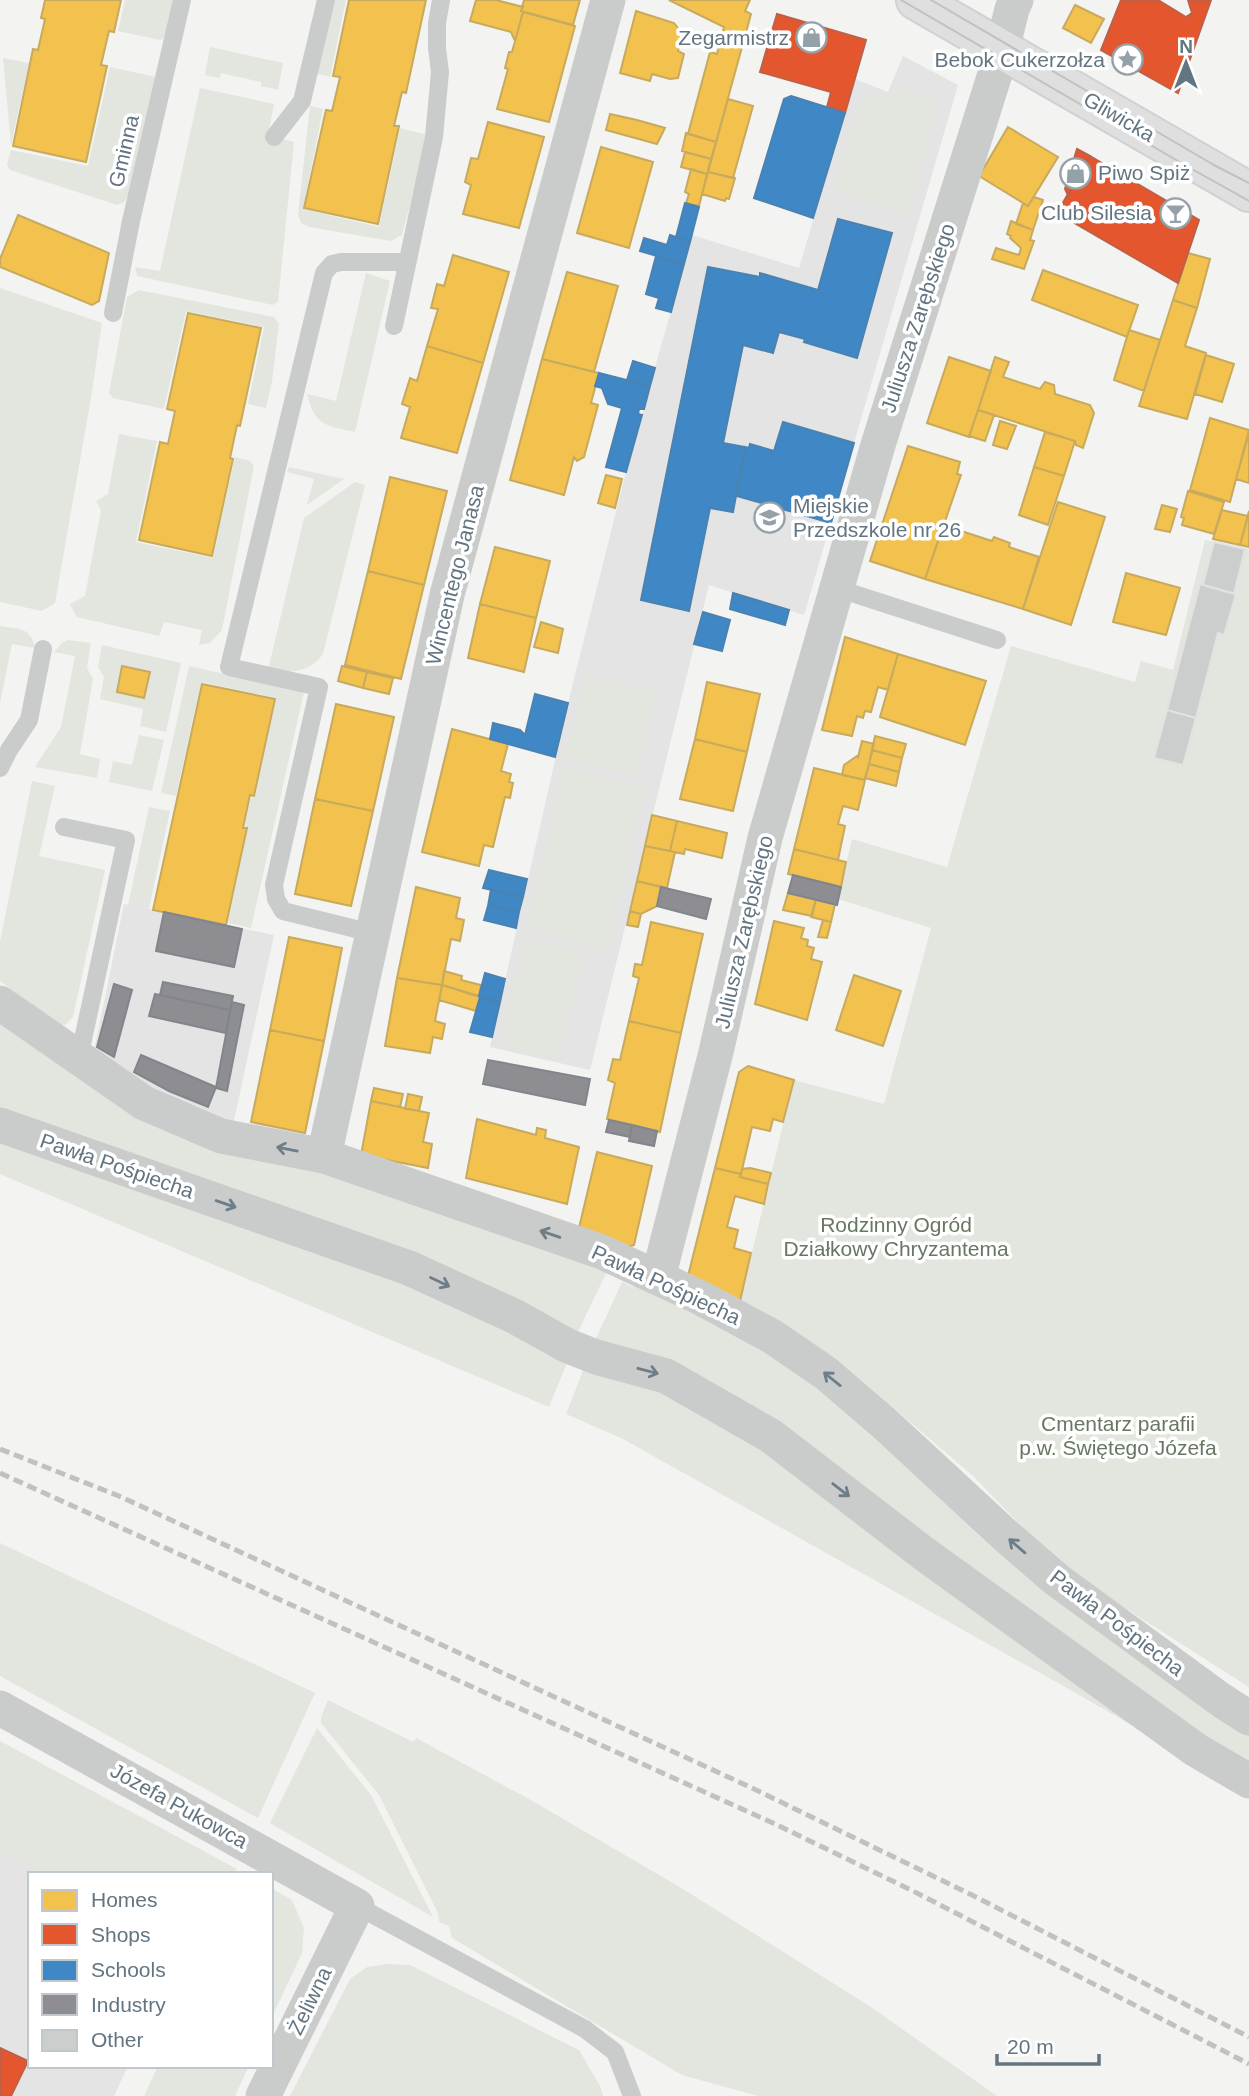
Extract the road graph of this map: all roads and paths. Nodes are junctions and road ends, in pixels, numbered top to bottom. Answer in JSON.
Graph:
{"nodes":[{"id":1,"x":182,"y":0,"type":"edge"},
{"id":2,"x":326,"y":0,"type":"edge"},
{"id":3,"x":441,"y":0,"type":"edge"},
{"id":4,"x":608,"y":0,"type":"edge"},
{"id":5,"x":916,"y":0,"type":"edge"},
{"id":6,"x":1016,"y":0,"type":"edge"},
{"id":7,"x":1002,"y":50,"type":"junction"},
{"id":8,"x":274,"y":137,"type":"dead end"},
{"id":9,"x":1249,"y":192,"type":"edge"},
{"id":10,"x":407,"y":262,"type":"junction"},
{"id":11,"x":113,"y":313,"type":"dead end"},
{"id":12,"x":394,"y":326,"type":"dead end"},
{"id":13,"x":836,"y":587,"type":"junction"},
{"id":14,"x":997,"y":640,"type":"dead end"},
{"id":15,"x":43,"y":649,"type":"dead end"},
{"id":16,"x":0,"y":768,"type":"edge"},
{"id":17,"x":64,"y":827,"type":"dead end"},
{"id":18,"x":372,"y":933,"type":"junction"},
{"id":19,"x":0,"y":1003,"type":"edge"},
{"id":20,"x":79,"y":1058,"type":"junction"},
{"id":21,"x":0,"y":1125,"type":"edge"},
{"id":22,"x":324,"y":1156,"type":"junction"},
{"id":23,"x":658,"y":1278,"type":"junction"},
{"id":24,"x":0,"y":1708,"type":"edge"},
{"id":25,"x":1249,"y":1718,"type":"edge"},
{"id":26,"x":1249,"y":1781,"type":"edge"},
{"id":27,"x":357,"y":1906,"type":"junction"},
{"id":28,"x":263,"y":2096,"type":"edge"},
{"id":29,"x":632,"y":2096,"type":"edge"}],
"edges":[{"from":1,"to":11,"type":"lane","name":"Gminna"},
{"from":2,"to":8,"type":"lane"},
{"from":3,"to":10,"type":"lane"},
{"from":4,"to":18,"type":"street","name":"Wincentego Janasa"},
{"from":5,"to":7,"type":"street","name":"Gliwicka"},
{"from":6,"to":7,"type":"street","name":"Juliusza Zarębskiego"},
{"from":7,"to":9,"type":"street","name":"Gliwicka"},
{"from":7,"to":13,"type":"street","name":"Juliusza Zarębskiego"},
{"from":10,"to":12,"type":"lane"},
{"from":10,"to":18,"type":"lane"},
{"from":13,"to":14,"type":"lane"},
{"from":13,"to":23,"type":"street","name":"Juliusza Zarębskiego"},
{"from":15,"to":16,"type":"lane"},
{"from":17,"to":20,"type":"lane"},
{"from":18,"to":22,"type":"street","name":"Wincentego Janasa"},
{"from":19,"to":20,"type":"street","name":"Pawła Pośpiecha"},
{"from":22,"to":20,"type":"street","name":"Pawła Pośpiecha","one_way":true},
{"from":21,"to":26,"type":"street","name":"Pawła Pośpiecha","one_way":true},
{"from":23,"to":22,"type":"street","name":"Pawła Pośpiecha","one_way":true},
{"from":25,"to":23,"type":"street","name":"Pawła Pośpiecha","one_way":true},
{"from":24,"to":27,"type":"street","name":"Józefa Pukowca"},
{"from":27,"to":28,"type":"street","name":"Żeliwna"},
{"from":27,"to":29,"type":"lane"}]}
